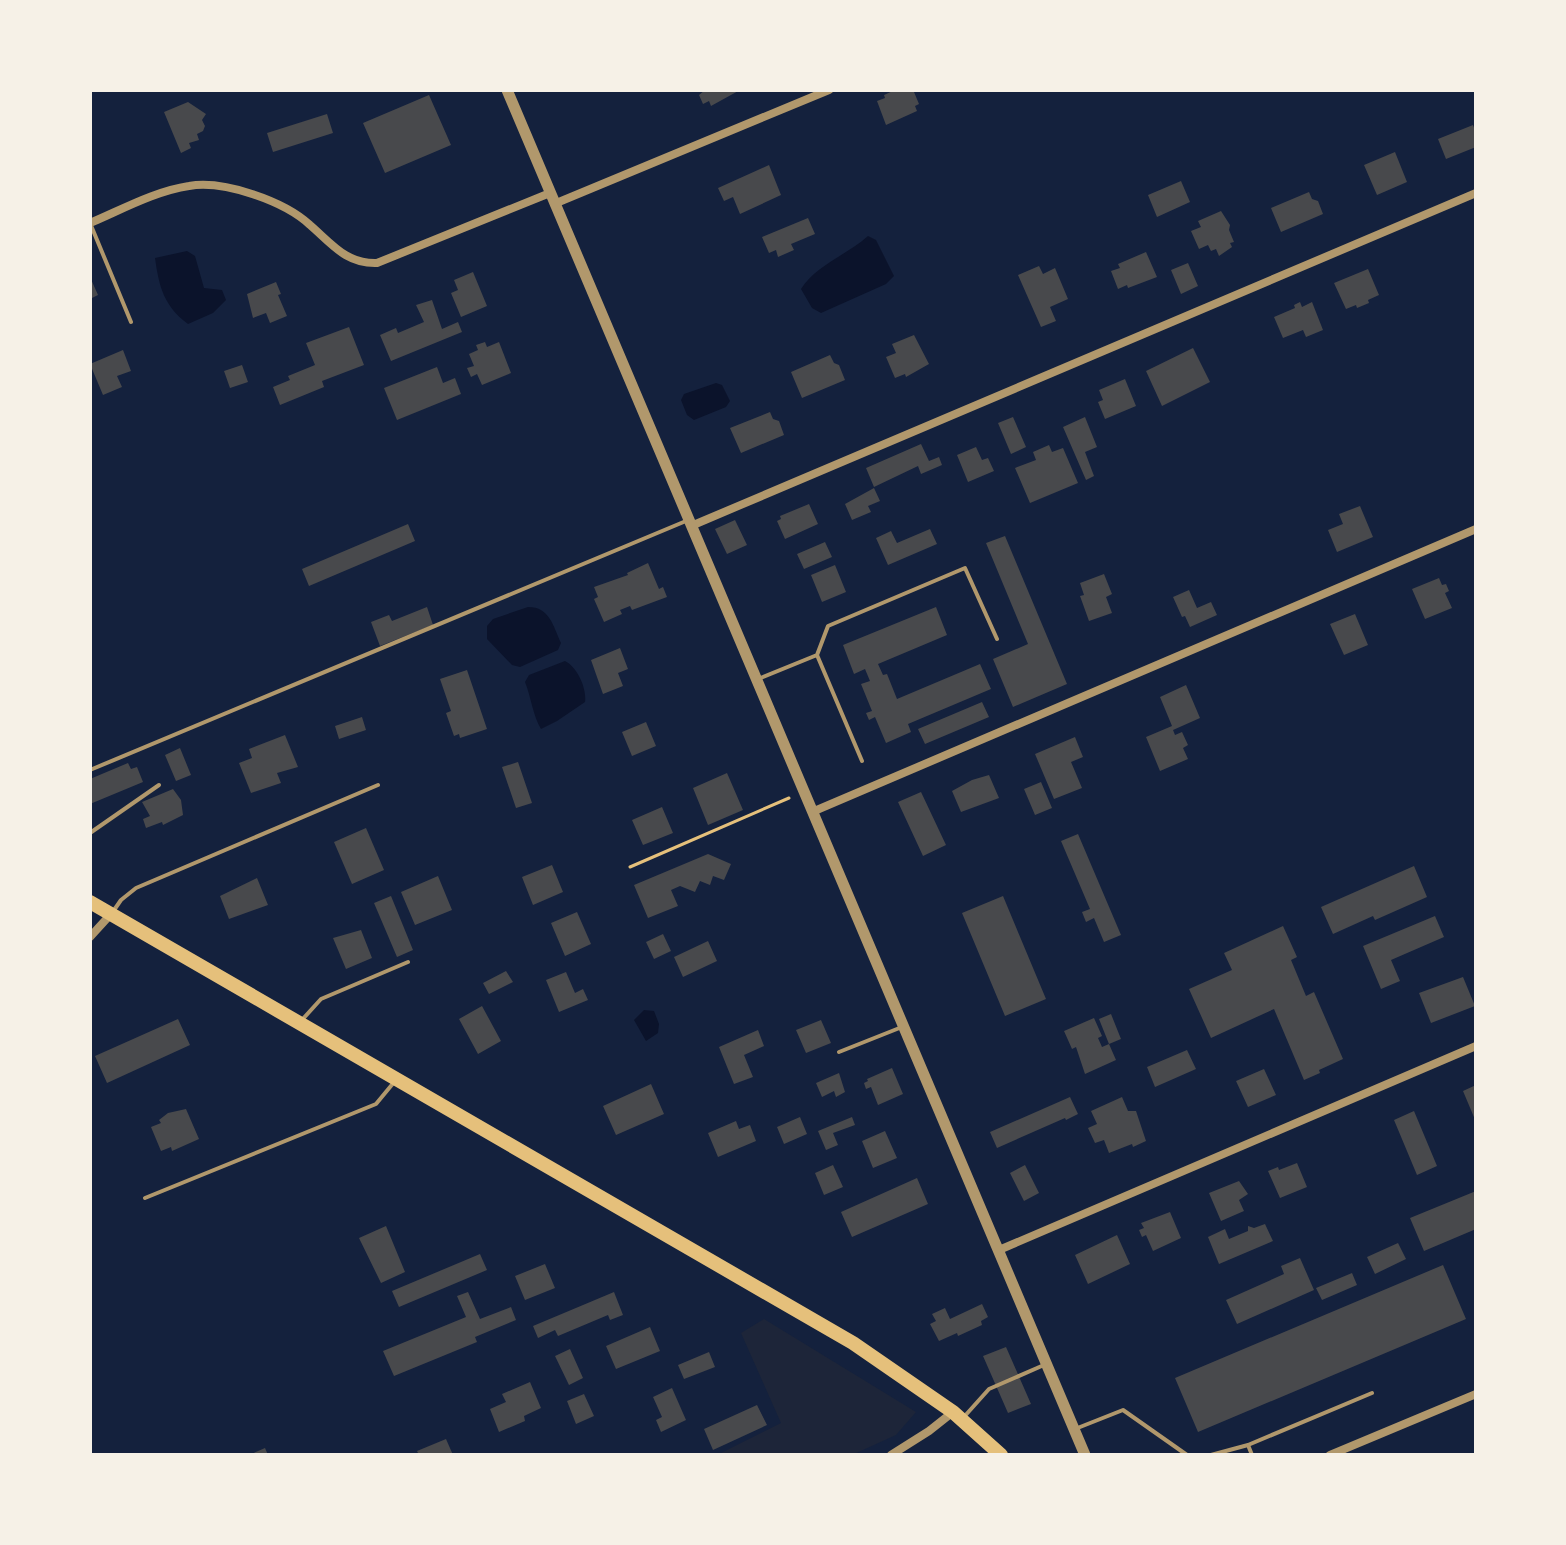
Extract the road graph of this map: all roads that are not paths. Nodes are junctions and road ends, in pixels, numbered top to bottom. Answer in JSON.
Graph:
{"nodes":[{"id":1,"x":507,"y":90,"type":"edge"},
{"id":2,"x":829,"y":90,"type":"edge"},
{"id":3,"x":1476,"y":193,"type":"edge"},
{"id":4,"x":552,"y":199,"type":"junction"},
{"id":5,"x":90,"y":223,"type":"edge"},
{"id":6,"x":131,"y":322,"type":"dead end"},
{"id":7,"x":690,"y":523,"type":"junction"},
{"id":8,"x":1476,"y":529,"type":"edge"},
{"id":9,"x":997,"y":639,"type":"dead end"},
{"id":10,"x":817,"y":655,"type":"junction"},
{"id":11,"x":756,"y":680,"type":"junction"},
{"id":12,"x":862,"y":761,"type":"dead end"},
{"id":13,"x":90,"y":770,"type":"edge"},
{"id":14,"x":159,"y":785,"type":"dead end"},
{"id":15,"x":378,"y":785,"type":"dead end"},
{"id":16,"x":812,"y":812,"type":"junction"},
{"id":17,"x":90,"y":833,"type":"edge"},
{"id":18,"x":90,"y":902,"type":"edge"},
{"id":19,"x":111,"y":914,"type":"junction"},
{"id":20,"x":90,"y":937,"type":"edge"},
{"id":21,"x":408,"y":962,"type":"dead end"},
{"id":22,"x":299,"y":1023,"type":"junction"},
{"id":23,"x":904,"y":1026,"type":"junction"},
{"id":24,"x":1476,"y":1046,"type":"edge"},
{"id":25,"x":839,"y":1052,"type":"dead end"},
{"id":26,"x":396,"y":1079,"type":"junction"},
{"id":27,"x":145,"y":1198,"type":"dead end"},
{"id":28,"x":999,"y":1250,"type":"junction"},
{"id":29,"x":1046,"y":1364,"type":"junction"},
{"id":30,"x":1372,"y":1393,"type":"dead end"},
{"id":31,"x":1476,"y":1394,"type":"edge"},
{"id":32,"x":957,"y":1416,"type":"junction"},
{"id":33,"x":1074,"y":1429,"type":"junction"},
{"id":34,"x":1248,"y":1445,"type":"junction"},
{"id":35,"x":891,"y":1455,"type":"edge"},
{"id":36,"x":1001,"y":1455,"type":"edge"},
{"id":37,"x":1085,"y":1455,"type":"edge"},
{"id":38,"x":1187,"y":1455,"type":"edge"},
{"id":39,"x":1211,"y":1455,"type":"edge"},
{"id":40,"x":1252,"y":1455,"type":"edge"},
{"id":41,"x":1330,"y":1455,"type":"edge"}],
"edges":[{"from":1,"to":4,"type":"street"},
{"from":2,"to":4,"type":"street"},
{"from":3,"to":7,"type":"street"},
{"from":4,"to":5,"type":"street"},
{"from":4,"to":7,"type":"street"},
{"from":5,"to":6,"type":"lane"},
{"from":7,"to":11,"type":"street"},
{"from":7,"to":13,"type":"lane"},
{"from":8,"to":16,"type":"street"},
{"from":9,"to":10,"type":"lane"},
{"from":10,"to":11,"type":"lane"},
{"from":10,"to":12,"type":"lane"},
{"from":11,"to":16,"type":"street"},
{"from":14,"to":17,"type":"lane"},
{"from":15,"to":19,"type":"lane"},
{"from":16,"to":23,"type":"street"},
{"from":18,"to":19,"type":"main road"},
{"from":19,"to":20,"type":"street"},
{"from":19,"to":22,"type":"main road"},
{"from":21,"to":22,"type":"lane"},
{"from":22,"to":26,"type":"main road"},
{"from":23,"to":25,"type":"lane"},
{"from":23,"to":28,"type":"street"},
{"from":24,"to":28,"type":"street"},
{"from":26,"to":27,"type":"lane"},
{"from":26,"to":32,"type":"main road"},
{"from":28,"to":29,"type":"street"},
{"from":29,"to":32,"type":"lane"},
{"from":29,"to":33,"type":"street"},
{"from":30,"to":34,"type":"lane"},
{"from":31,"to":41,"type":"street"},
{"from":32,"to":35,"type":"street"},
{"from":32,"to":36,"type":"main road"},
{"from":33,"to":37,"type":"street"},
{"from":33,"to":38,"type":"lane"},
{"from":34,"to":39,"type":"lane"},
{"from":34,"to":40,"type":"lane"}]}
